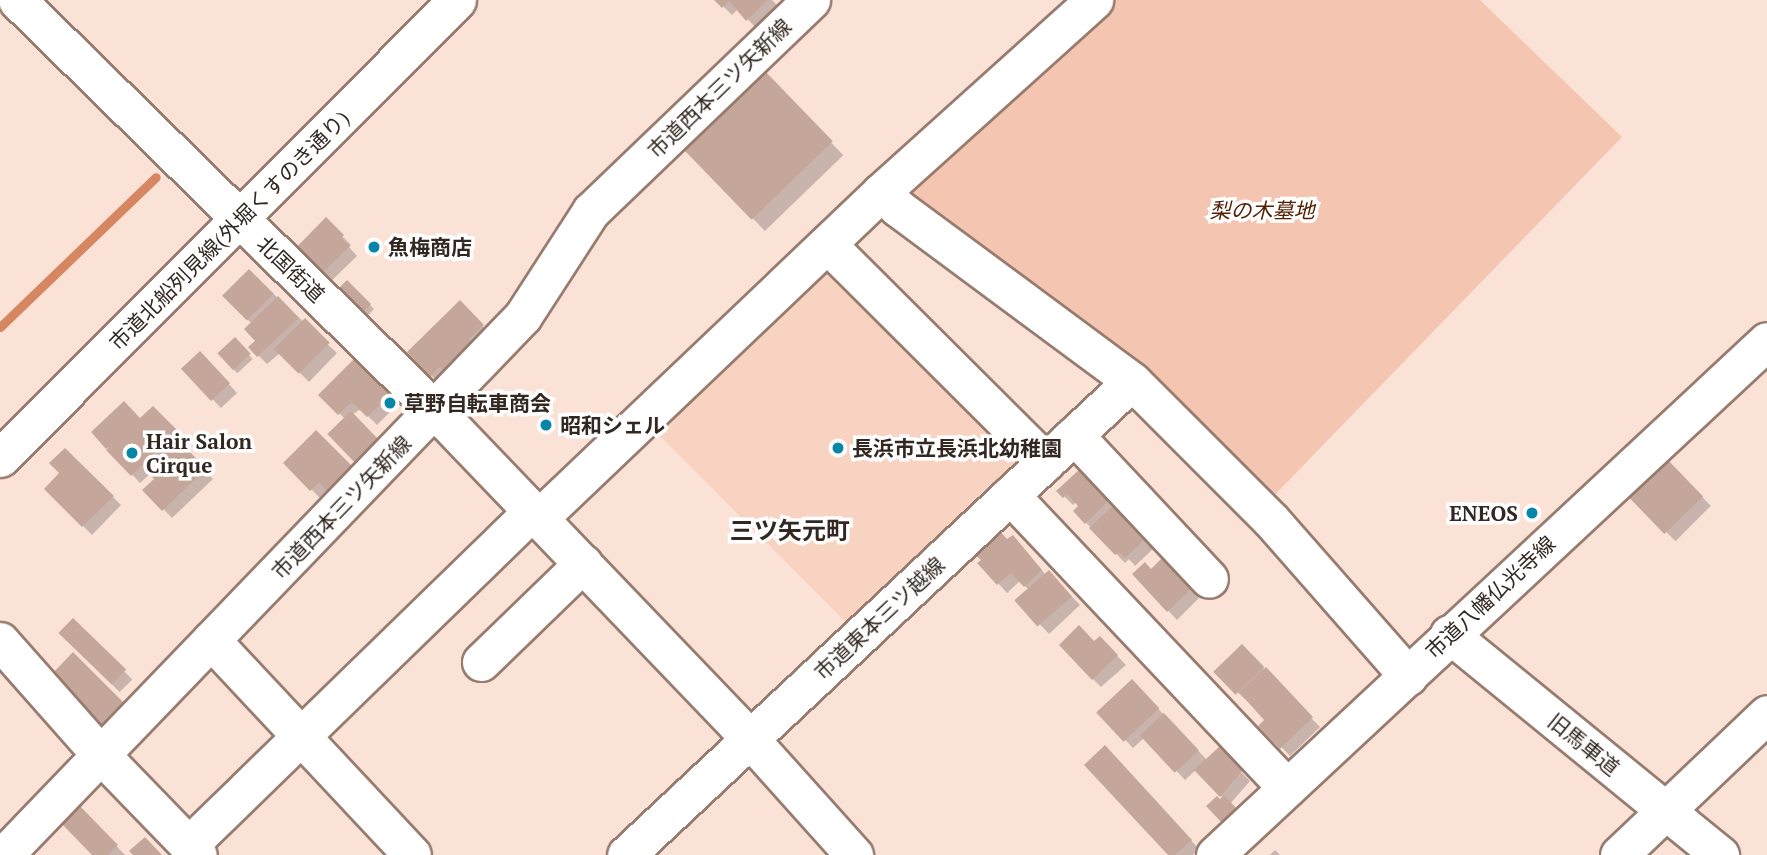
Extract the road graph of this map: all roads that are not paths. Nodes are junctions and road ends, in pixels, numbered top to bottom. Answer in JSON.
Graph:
{"nodes":[{"id":1,"x":18,"y":0,"type":"edge"},
{"id":2,"x":457,"y":0,"type":"edge"},
{"id":3,"x":811,"y":0,"type":"edge"},
{"id":4,"x":1094,"y":0,"type":"edge"},
{"id":5,"x":881,"y":192,"type":"junction"},
{"id":6,"x":240,"y":220,"type":"junction"},
{"id":7,"x":827,"y":243,"type":"junction"},
{"id":8,"x":1767,"y":341,"type":"edge"},
{"id":9,"x":1132,"y":381,"type":"junction"},
{"id":10,"x":435,"y":410,"type":"junction"},
{"id":11,"x":1074,"y":435,"type":"junction"},
{"id":12,"x":0,"y":458,"type":"edge"},
{"id":13,"x":1045,"y":461,"type":"junction"},
{"id":14,"x":1010,"y":495,"type":"junction"},
{"id":15,"x":536,"y":514,"type":"junction"},
{"id":16,"x":583,"y":563,"type":"junction"},
{"id":17,"x":1209,"y":579,"type":"dead end"},
{"id":18,"x":1449,"y":634,"type":"junction"},
{"id":19,"x":211,"y":640,"type":"junction"},
{"id":20,"x":0,"y":641,"type":"edge"},
{"id":21,"x":481,"y":662,"type":"dead end"},
{"id":22,"x":1408,"y":676,"type":"junction"},
{"id":23,"x":1767,"y":714,"type":"edge"},
{"id":24,"x":302,"y":738,"type":"junction"},
{"id":25,"x":750,"y":739,"type":"junction"},
{"id":26,"x":101,"y":755,"type":"junction"},
{"id":27,"x":1287,"y":788,"type":"junction"},
{"id":28,"x":1665,"y":810,"type":"junction"},
{"id":29,"x":194,"y":850,"type":"edge"},
{"id":30,"x":4,"y":855,"type":"edge"},
{"id":31,"x":412,"y":855,"type":"edge"},
{"id":32,"x":625,"y":855,"type":"edge"},
{"id":33,"x":854,"y":855,"type":"edge"},
{"id":34,"x":1215,"y":855,"type":"edge"},
{"id":35,"x":1619,"y":855,"type":"edge"},
{"id":36,"x":1720,"y":855,"type":"edge"}],
"edges":[{"from":1,"to":6,"type":"street","name":"北国街道"},
{"from":2,"to":6,"type":"street","name":"市道北船列見線(外堀くすのき通り)"},
{"from":3,"to":10,"type":"street","name":"市道西本三ツ矢新線"},
{"from":4,"to":5,"type":"street"},
{"from":5,"to":7,"type":"street"},
{"from":5,"to":9,"type":"street"},
{"from":6,"to":10,"type":"street","name":"北国街道"},
{"from":6,"to":12,"type":"street","name":"市道北船列見線(外堀くすのき通り)"},
{"from":7,"to":13,"type":"street"},
{"from":7,"to":15,"type":"street"},
{"from":8,"to":18,"type":"street","name":"市道八幡仏光寺線"},
{"from":9,"to":11,"type":"street","name":"市道東本三ツ越線"},
{"from":9,"to":22,"type":"street"},
{"from":10,"to":15,"type":"street","name":"北国街道"},
{"from":10,"to":19,"type":"street","name":"市道西本三ツ矢新線"},
{"from":11,"to":13,"type":"street","name":"市道東本三ツ越線"},
{"from":11,"to":17,"type":"street"},
{"from":13,"to":14,"type":"street","name":"市道東本三ツ越線"},
{"from":14,"to":25,"type":"street","name":"市道東本三ツ越線"},
{"from":14,"to":27,"type":"street"},
{"from":15,"to":16,"type":"street","name":"北国街道"},
{"from":15,"to":24,"type":"street"},
{"from":16,"to":21,"type":"street"},
{"from":16,"to":25,"type":"street","name":"北国街道"},
{"from":18,"to":22,"type":"street","name":"市道八幡仏光寺線"},
{"from":18,"to":28,"type":"street","name":"旧馬車道"},
{"from":19,"to":24,"type":"street"},
{"from":19,"to":26,"type":"street","name":"市道西本三ツ矢新線"},
{"from":20,"to":26,"type":"street"},
{"from":22,"to":27,"type":"street","name":"市道八幡仏光寺線"},
{"from":23,"to":28,"type":"street"},
{"from":24,"to":29,"type":"street"},
{"from":24,"to":31,"type":"street"},
{"from":25,"to":32,"type":"street","name":"市道東本三ツ越線"},
{"from":25,"to":33,"type":"street","name":"北国街道"},
{"from":26,"to":29,"type":"street"},
{"from":26,"to":30,"type":"street","name":"市道西本三ツ矢新線"},
{"from":27,"to":34,"type":"street","name":"市道八幡仏光寺線"},
{"from":28,"to":35,"type":"street"},
{"from":28,"to":36,"type":"street","name":"旧馬車道"}]}
